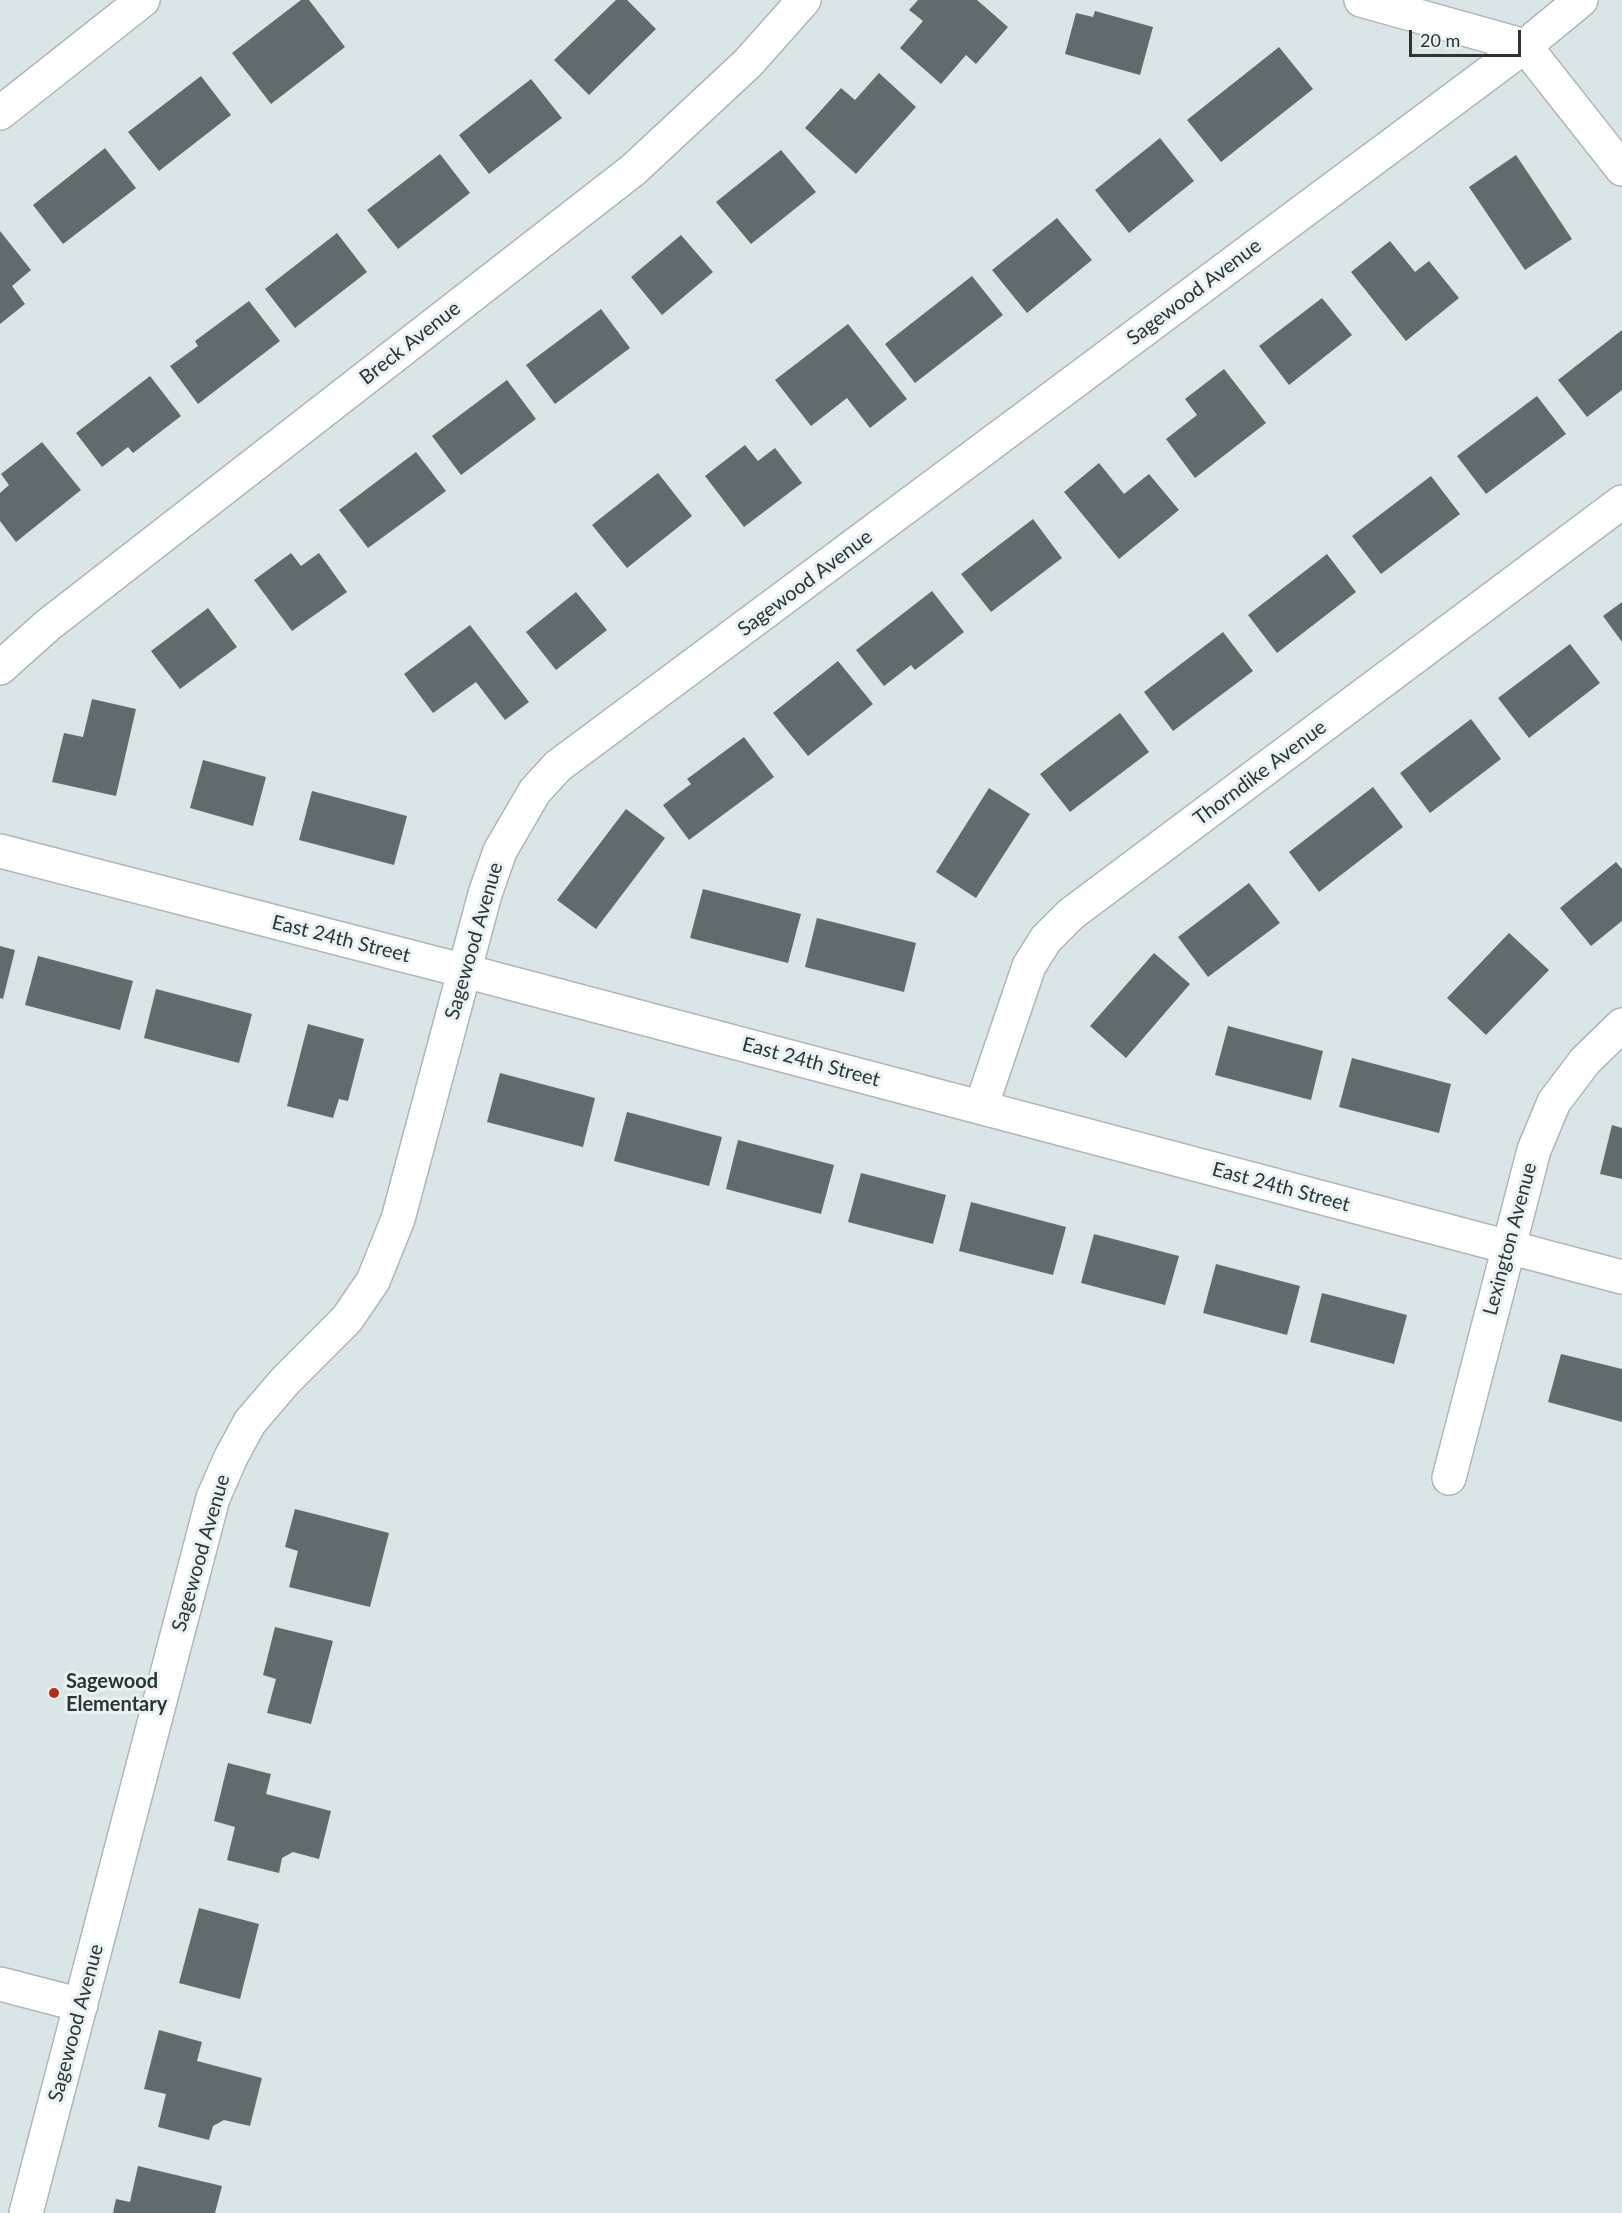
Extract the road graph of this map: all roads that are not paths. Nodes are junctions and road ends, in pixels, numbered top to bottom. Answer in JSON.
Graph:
{"nodes":[{"id":1,"x":143,"y":0,"type":"edge"},
{"id":2,"x":804,"y":0,"type":"edge"},
{"id":3,"x":1361,"y":0,"type":"edge"},
{"id":4,"x":1581,"y":0,"type":"edge"},
{"id":5,"x":1525,"y":46,"type":"junction"},
{"id":6,"x":0,"y":113,"type":"edge"},
{"id":7,"x":1622,"y":169,"type":"edge"},
{"id":8,"x":1622,"y":502,"type":"edge"},
{"id":9,"x":0,"y":668,"type":"edge"},
{"id":10,"x":0,"y":851,"type":"edge"},
{"id":11,"x":465,"y":971,"type":"junction"},
{"id":12,"x":1622,"y":1025,"type":"edge"},
{"id":13,"x":981,"y":1107,"type":"junction"},
{"id":14,"x":1507,"y":1247,"type":"junction"},
{"id":15,"x":1622,"y":1277,"type":"edge"},
{"id":16,"x":1449,"y":1478,"type":"dead end"},
{"id":17,"x":0,"y":1984,"type":"edge"},
{"id":18,"x":81,"y":2005,"type":"junction"},
{"id":19,"x":26,"y":2213,"type":"edge"}],
"edges":[{"from":1,"to":6,"type":"street"},
{"from":2,"to":9,"type":"street","name":"Breck Avenue"},
{"from":3,"to":5,"type":"street"},
{"from":4,"to":5,"type":"street","name":"Sagewood Avenue"},
{"from":5,"to":7,"type":"street"},
{"from":5,"to":11,"type":"street","name":"Sagewood Avenue"},
{"from":8,"to":13,"type":"street","name":"Thorndike Avenue"},
{"from":10,"to":11,"type":"street","name":"East 24th Street"},
{"from":11,"to":13,"type":"street","name":"East 24th Street"},
{"from":11,"to":18,"type":"street","name":"Sagewood Avenue"},
{"from":12,"to":14,"type":"street","name":"Lexington Avenue"},
{"from":13,"to":14,"type":"street","name":"East 24th Street"},
{"from":14,"to":15,"type":"street","name":"East 24th Street"},
{"from":14,"to":16,"type":"street","name":"Lexington Avenue"},
{"from":17,"to":18,"type":"street"},
{"from":18,"to":19,"type":"street","name":"Sagewood Avenue"}]}
